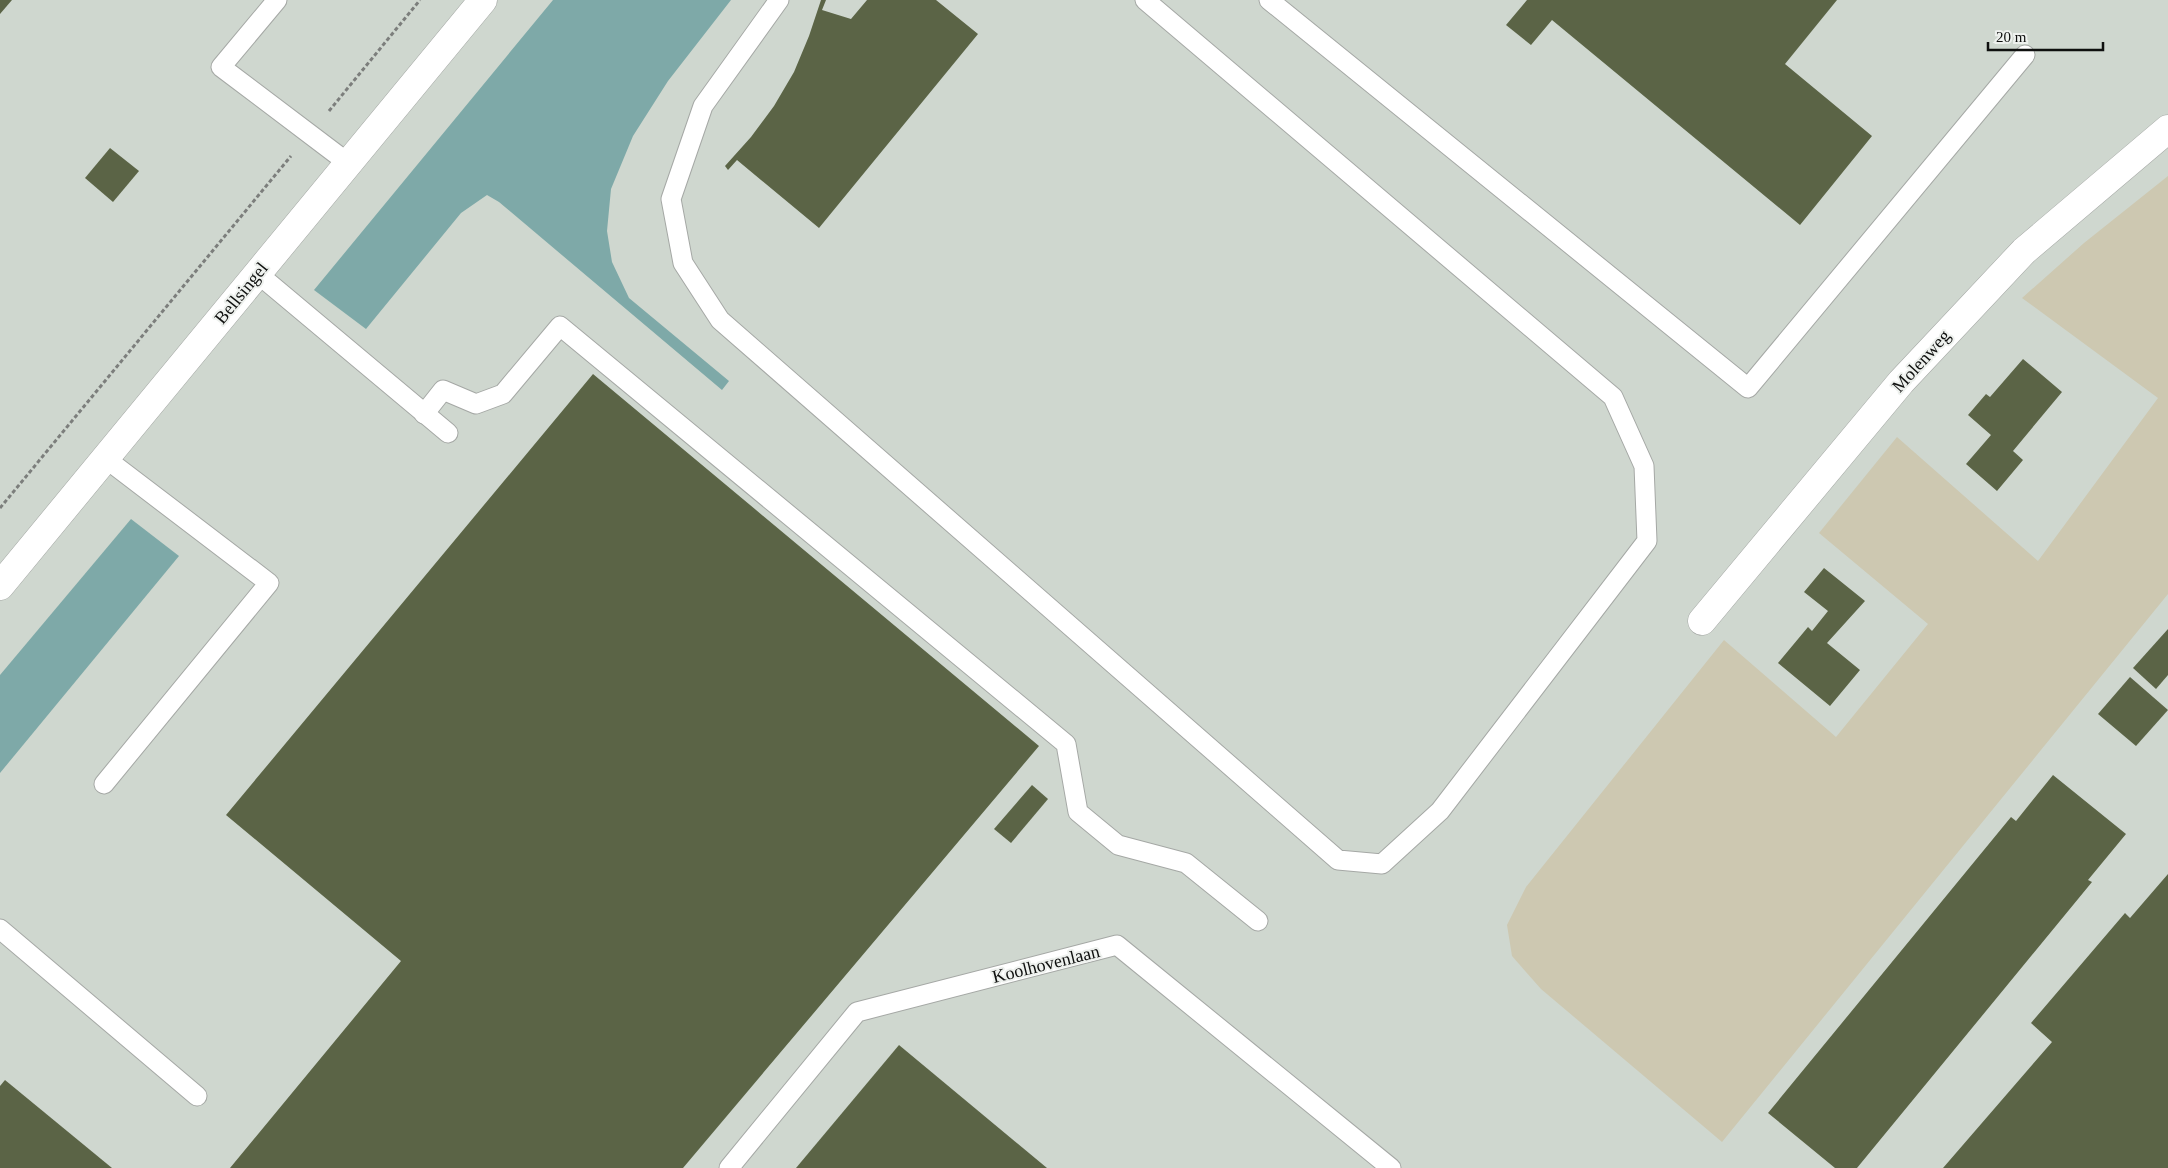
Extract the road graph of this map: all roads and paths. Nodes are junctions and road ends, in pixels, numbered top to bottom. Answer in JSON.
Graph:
{"nodes":[{"id":1,"x":276,"y":0,"type":"edge"},
{"id":2,"x":420,"y":0,"type":"edge"},
{"id":3,"x":483,"y":0,"type":"edge"},
{"id":4,"x":780,"y":0,"type":"edge"},
{"id":5,"x":1145,"y":0,"type":"edge"},
{"id":6,"x":1269,"y":0,"type":"edge"},
{"id":7,"x":2025,"y":55,"type":"dead end"},
{"id":8,"x":2168,"y":129,"type":"edge"},
{"id":9,"x":309,"y":134,"type":"junction"},
{"id":10,"x":348,"y":163,"type":"junction"},
{"id":11,"x":257,"y":274,"type":"junction"},
{"id":12,"x":424,"y":414,"type":"junction"},
{"id":13,"x":448,"y":433,"type":"dead end"},
{"id":14,"x":105,"y":458,"type":"junction"},
{"id":15,"x":0,"y":508,"type":"edge"},
{"id":16,"x":0,"y":586,"type":"edge"},
{"id":17,"x":1702,"y":621,"type":"dead end"},
{"id":18,"x":104,"y":784,"type":"dead end"},
{"id":19,"x":1258,"y":921,"type":"dead end"},
{"id":20,"x":0,"y":930,"type":"edge"},
{"id":21,"x":197,"y":1096,"type":"dead end"},
{"id":22,"x":729,"y":1168,"type":"edge"},
{"id":23,"x":1391,"y":1168,"type":"edge"}],
"edges":[{"from":1,"to":9,"type":"lane"},
{"from":2,"to":9,"type":"path"},
{"from":3,"to":10,"type":"street","name":"Bellsingel"},
{"from":4,"to":5,"type":"lane"},
{"from":6,"to":7,"type":"lane"},
{"from":8,"to":17,"type":"street","name":"Molenweg"},
{"from":9,"to":10,"type":"lane"},
{"from":9,"to":15,"type":"path"},
{"from":10,"to":11,"type":"street","name":"Bellsingel"},
{"from":11,"to":12,"type":"lane"},
{"from":11,"to":14,"type":"street","name":"Bellsingel"},
{"from":12,"to":13,"type":"lane"},
{"from":12,"to":19,"type":"lane"},
{"from":14,"to":16,"type":"street","name":"Bellsingel"},
{"from":14,"to":18,"type":"lane"},
{"from":20,"to":21,"type":"lane"},
{"from":22,"to":23,"type":"lane","name":"Koolhovenlaan"}]}
